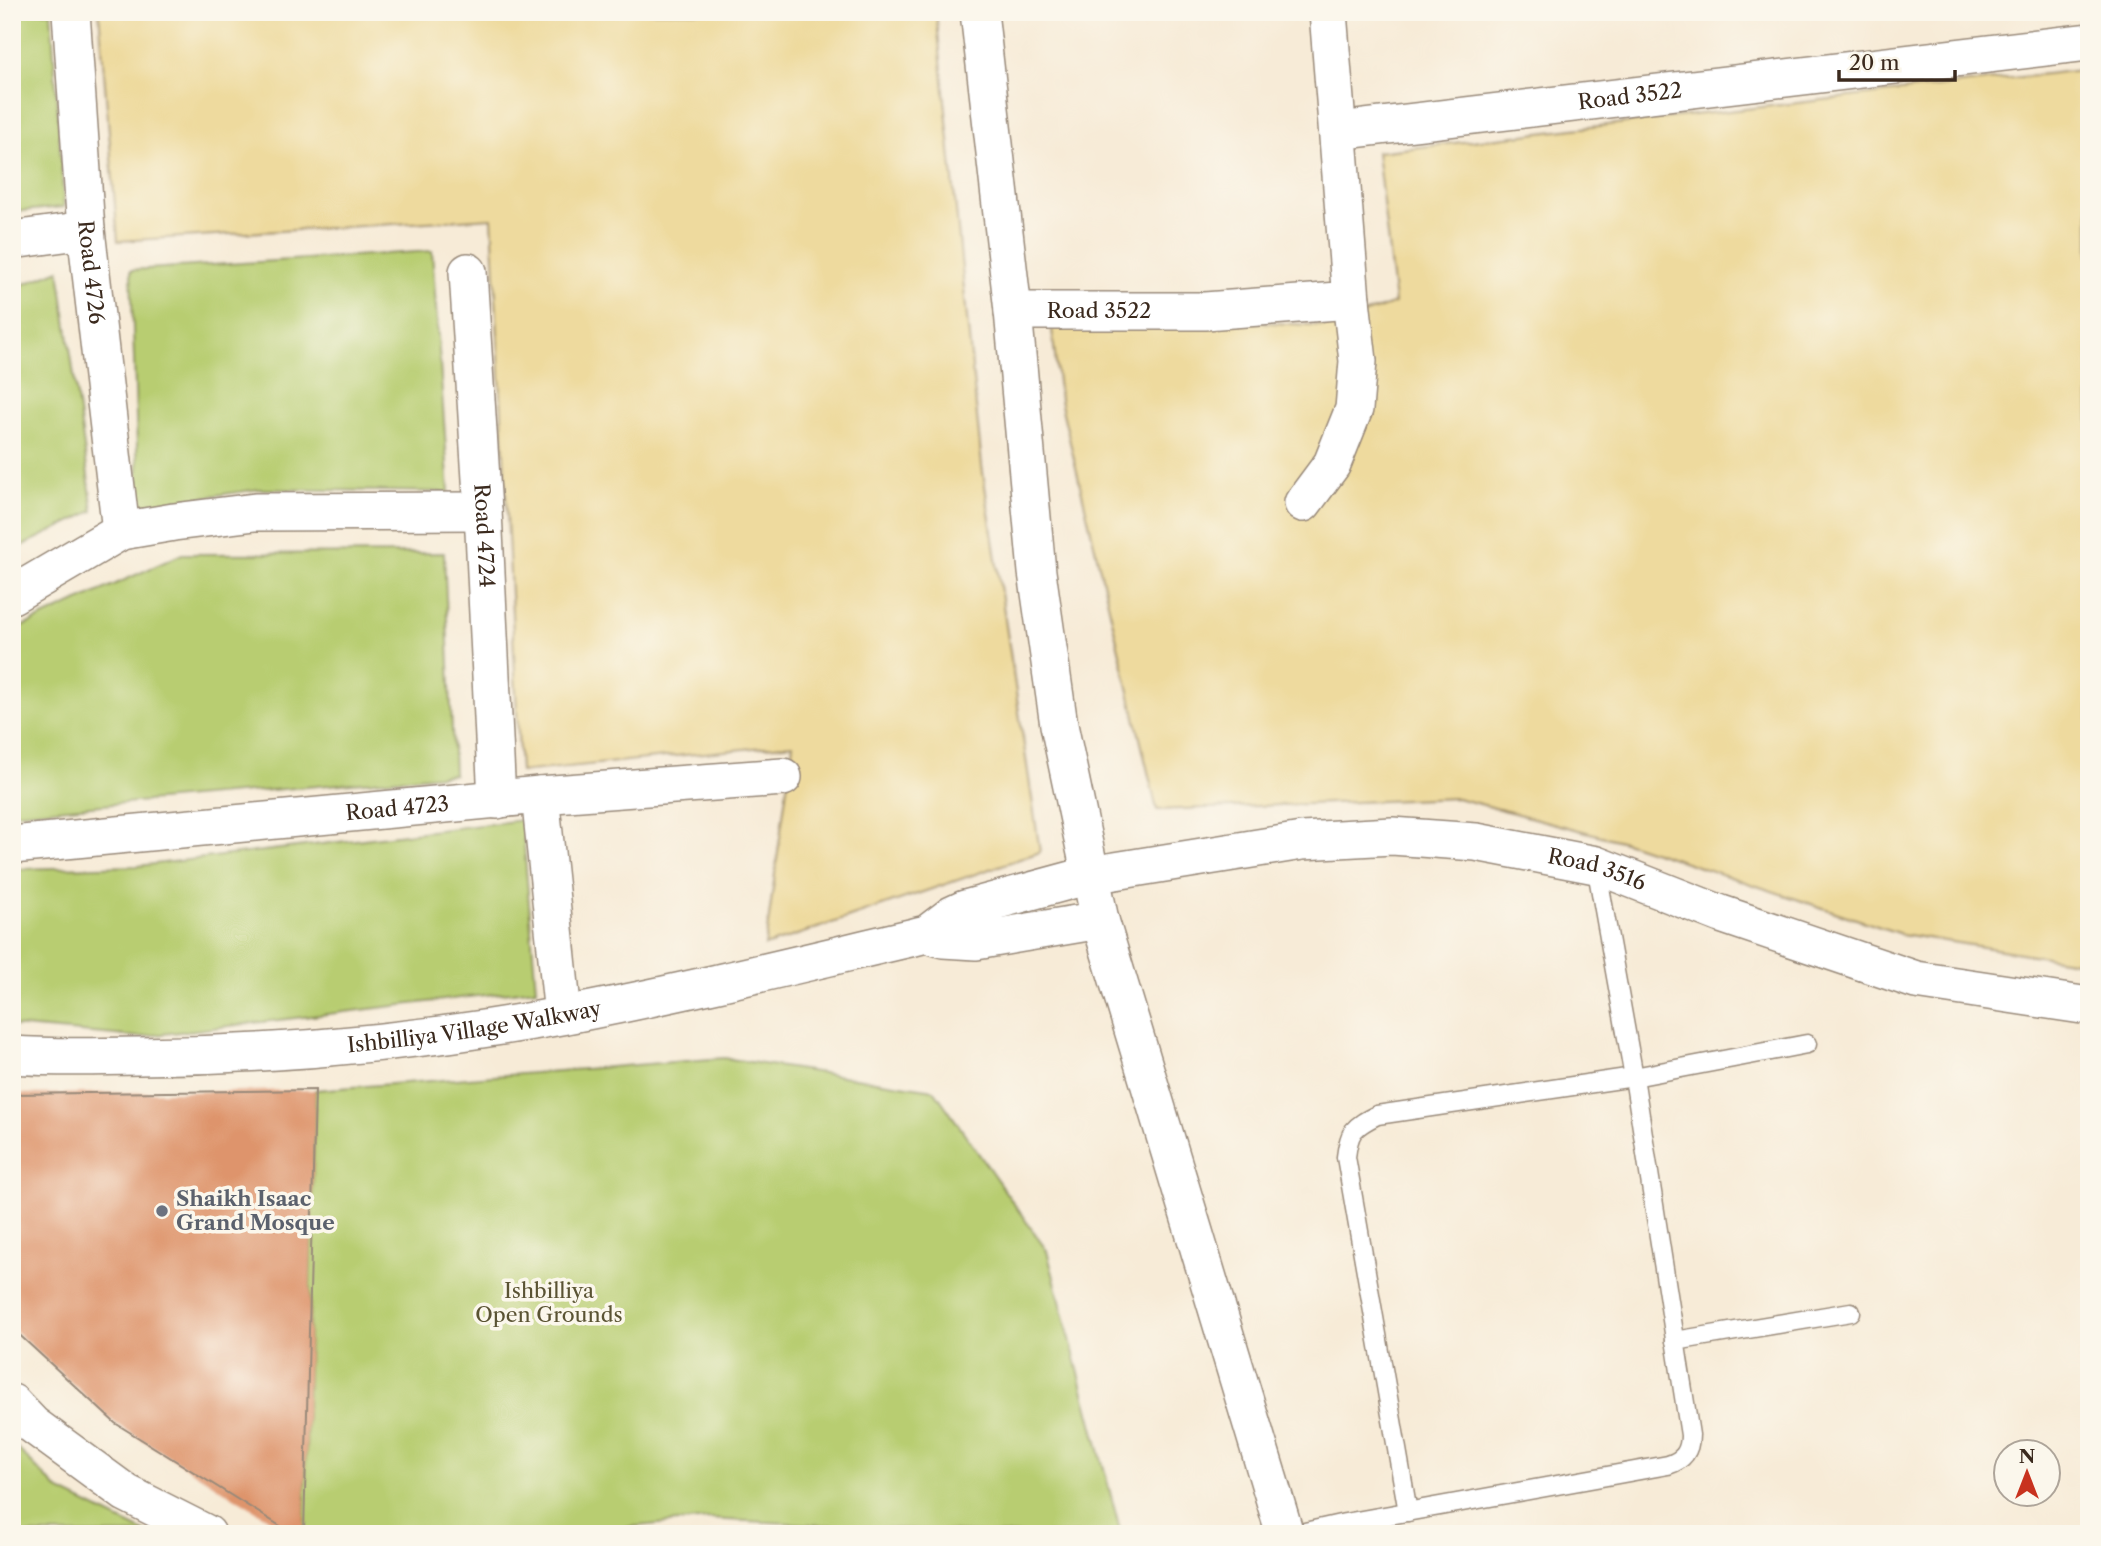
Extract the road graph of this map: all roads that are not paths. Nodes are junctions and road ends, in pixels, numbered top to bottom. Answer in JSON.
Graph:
{"nodes":[{"id":1,"x":71,"y":12,"type":"edge"},
{"id":2,"x":979,"y":12,"type":"edge"},
{"id":3,"x":1328,"y":12,"type":"edge"},
{"id":4,"x":2089,"y":42,"type":"edge"},
{"id":5,"x":1338,"y":131,"type":"junction"},
{"id":6,"x":86,"y":230,"type":"junction"},
{"id":7,"x":12,"y":240,"type":"edge"},
{"id":8,"x":468,"y":272,"type":"dead end"},
{"id":9,"x":1351,"y":300,"type":"junction"},
{"id":10,"x":1013,"y":311,"type":"junction"},
{"id":11,"x":1303,"y":503,"type":"dead end"},
{"id":12,"x":483,"y":511,"type":"junction"},
{"id":13,"x":121,"y":531,"type":"junction"},
{"id":14,"x":12,"y":594,"type":"edge"},
{"id":15,"x":783,"y":777,"type":"dead end"},
{"id":16,"x":540,"y":796,"type":"junction"},
{"id":17,"x":497,"y":800,"type":"junction"},
{"id":18,"x":12,"y":845,"type":"edge"},
{"id":19,"x":1596,"y":865,"type":"junction"},
{"id":20,"x":1090,"y":875,"type":"junction"},
{"id":21,"x":1100,"y":920,"type":"junction"},
{"id":22,"x":927,"y":934,"type":"junction"},
{"id":23,"x":2089,"y":1006,"type":"edge"},
{"id":24,"x":563,"y":1015,"type":"junction"},
{"id":25,"x":1807,"y":1044,"type":"dead end"},
{"id":26,"x":12,"y":1055,"type":"edge"},
{"id":27,"x":1634,"y":1077,"type":"junction"},
{"id":28,"x":1851,"y":1312,"type":"dead end"},
{"id":29,"x":1675,"y":1341,"type":"junction"},
{"id":30,"x":12,"y":1403,"type":"edge"},
{"id":31,"x":1408,"y":1512,"type":"junction"},
{"id":32,"x":207,"y":1534,"type":"edge"},
{"id":33,"x":1285,"y":1534,"type":"edge"},
{"id":34,"x":1296,"y":1534,"type":"edge"}],
"edges":[{"from":1,"to":6,"type":"street","name":"Road 4726"},
{"from":2,"to":10,"type":"street"},
{"from":3,"to":5,"type":"street"},
{"from":4,"to":5,"type":"street","name":"Road 3522"},
{"from":5,"to":9,"type":"street"},
{"from":6,"to":7,"type":"street"},
{"from":6,"to":13,"type":"street","name":"Road 4726"},
{"from":8,"to":12,"type":"street","name":"Road 4724"},
{"from":9,"to":10,"type":"street","name":"Road 3522"},
{"from":9,"to":11,"type":"street"},
{"from":10,"to":20,"type":"street"},
{"from":12,"to":13,"type":"street"},
{"from":12,"to":17,"type":"street","name":"Road 4724"},
{"from":13,"to":14,"type":"street"},
{"from":15,"to":16,"type":"street","name":"Road 4723"},
{"from":16,"to":17,"type":"street","name":"Road 4723"},
{"from":16,"to":24,"type":"street"},
{"from":17,"to":18,"type":"street","name":"Road 4723"},
{"from":19,"to":20,"type":"street","name":"Road 3516"},
{"from":19,"to":23,"type":"street","name":"Road 3516"},
{"from":19,"to":27,"type":"lane"},
{"from":20,"to":21,"type":"street"},
{"from":20,"to":22,"type":"street","name":"Road 3516"},
{"from":21,"to":22,"type":"street"},
{"from":21,"to":33,"type":"street"},
{"from":22,"to":24,"type":"street","name":"Ishbilliya Village Walkway"},
{"from":24,"to":26,"type":"street","name":"Ishbilliya Village Walkway"},
{"from":25,"to":27,"type":"lane"},
{"from":27,"to":29,"type":"lane"},
{"from":27,"to":31,"type":"lane"},
{"from":28,"to":29,"type":"lane"},
{"from":29,"to":31,"type":"lane"},
{"from":30,"to":32,"type":"street"},
{"from":31,"to":34,"type":"lane"}]}
